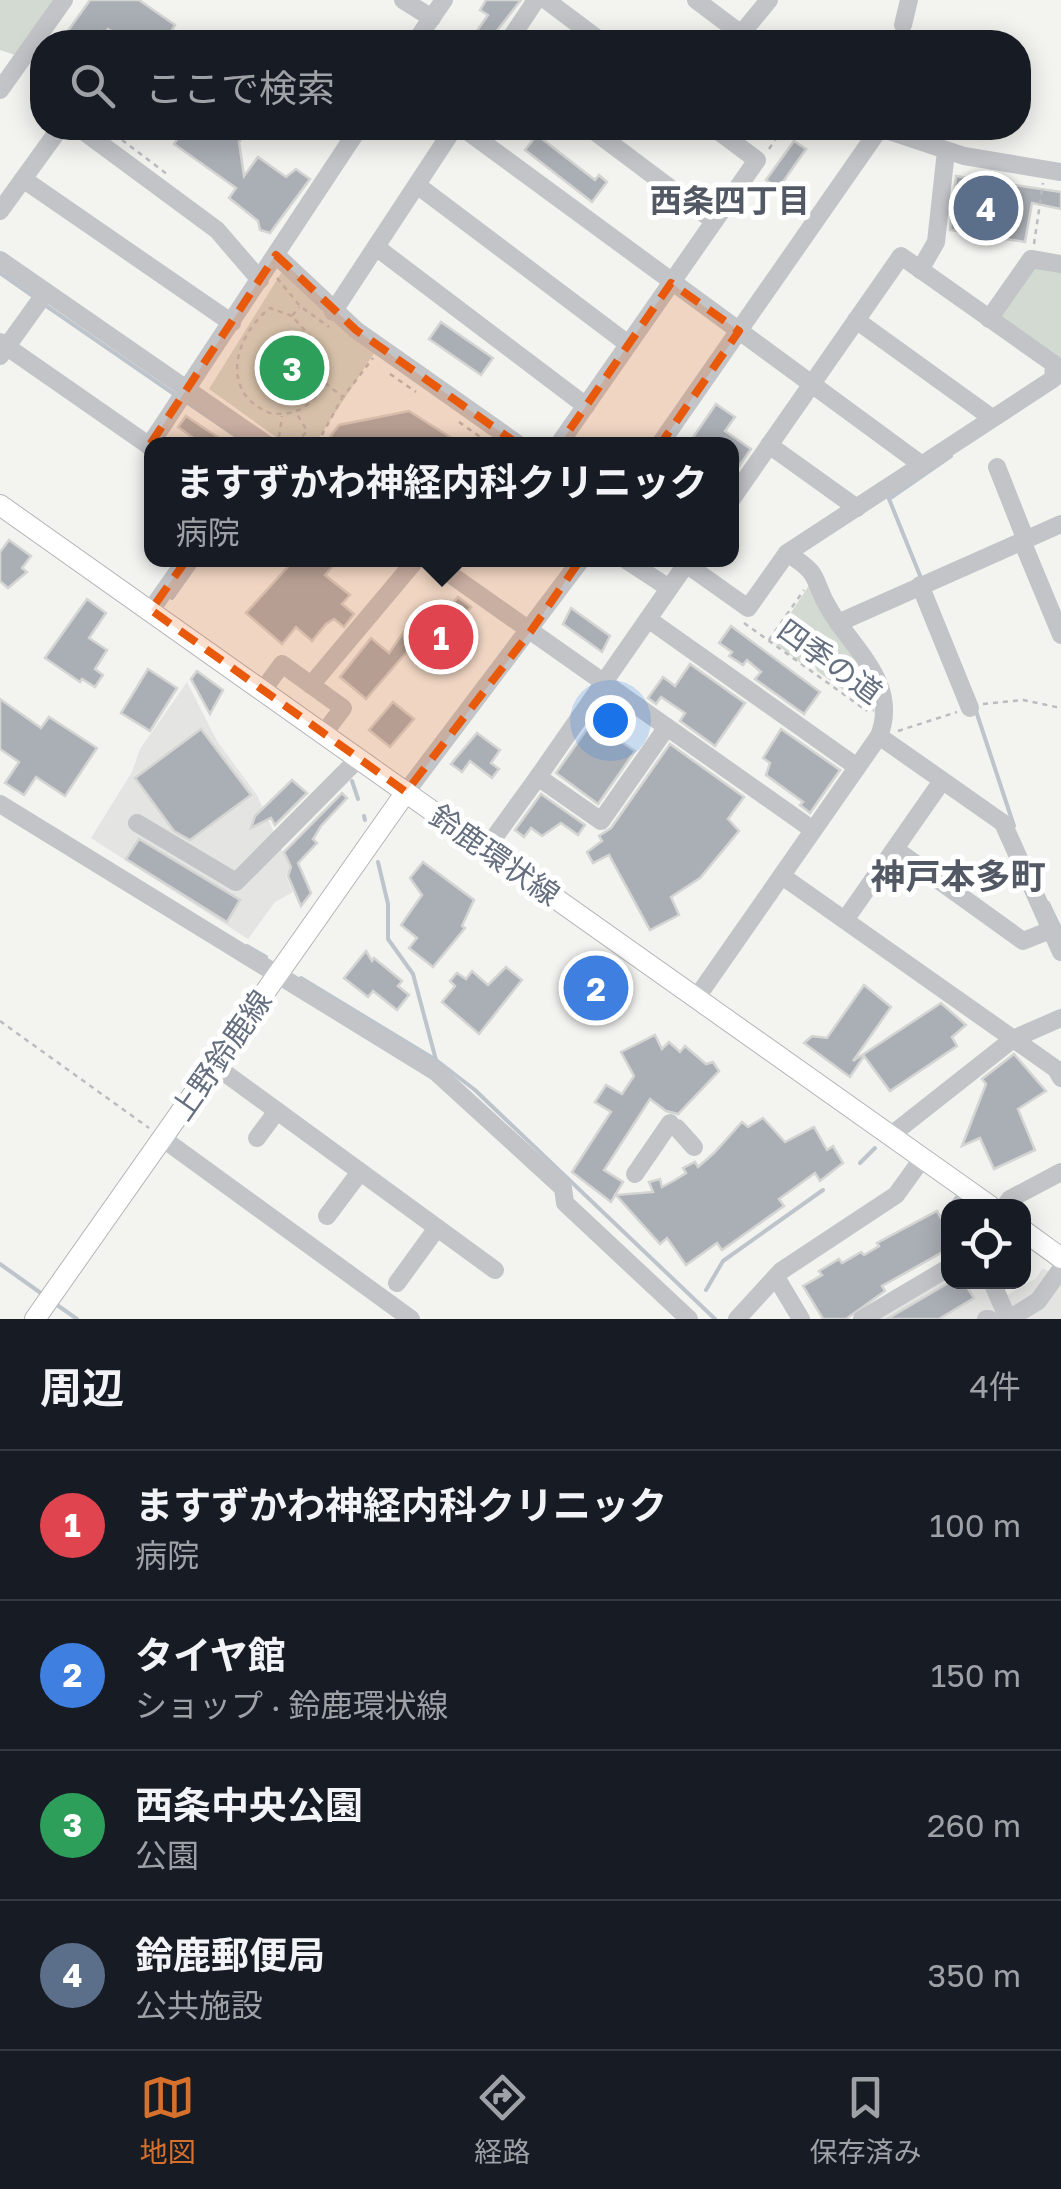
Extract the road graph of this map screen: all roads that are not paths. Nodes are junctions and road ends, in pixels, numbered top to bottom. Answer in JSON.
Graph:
{"nodes":[{"id":1,"x":64,"y":0,"type":"edge"},
{"id":2,"x":402,"y":0,"type":"edge"},
{"id":3,"x":444,"y":0,"type":"edge"},
{"id":4,"x":536,"y":0,"type":"edge"},
{"id":5,"x":546,"y":0,"type":"edge"},
{"id":6,"x":696,"y":0,"type":"edge"},
{"id":7,"x":769,"y":0,"type":"edge"},
{"id":8,"x":909,"y":0,"type":"edge"},
{"id":9,"x":432,"y":18,"type":"junction"},
{"id":10,"x":903,"y":25,"type":"dead end"},
{"id":11,"x":41,"y":30,"type":"edge"},
{"id":12,"x":424,"y":30,"type":"edge"},
{"id":13,"x":516,"y":30,"type":"edge"},
{"id":14,"x":586,"y":30,"type":"edge"},
{"id":15,"x":735,"y":30,"type":"edge"},
{"id":16,"x":751,"y":30,"type":"edge"},
{"id":17,"x":30,"y":45,"type":"edge"},
{"id":18,"x":3,"y":80,"type":"edge"},
{"id":19,"x":51,"y":140,"type":"edge"},
{"id":20,"x":95,"y":140,"type":"edge"},
{"id":21,"x":352,"y":140,"type":"edge"},
{"id":22,"x":446,"y":140,"type":"edge"},
{"id":23,"x":479,"y":140,"type":"edge"},
{"id":24,"x":606,"y":140,"type":"edge"},
{"id":25,"x":730,"y":140,"type":"edge"},
{"id":26,"x":872,"y":140,"type":"edge"},
{"id":27,"x":914,"y":140,"type":"edge"},
{"id":28,"x":946,"y":151,"type":"junction"},
{"id":29,"x":1061,"y":172,"type":"edge"},
{"id":30,"x":23,"y":179,"type":"junction"},
{"id":31,"x":416,"y":186,"type":"junction"},
{"id":32,"x":0,"y":211,"type":"edge"},
{"id":33,"x":714,"y":221,"type":"junction"},
{"id":34,"x":376,"y":247,"type":"junction"},
{"id":35,"x":276,"y":254,"type":"junction"},
{"id":36,"x":0,"y":260,"type":"edge"},
{"id":37,"x":1061,"y":264,"type":"edge"},
{"id":38,"x":920,"y":270,"type":"junction"},
{"id":39,"x":260,"y":280,"type":"junction"},
{"id":40,"x":671,"y":283,"type":"junction"},
{"id":41,"x":42,"y":298,"type":"junction"},
{"id":42,"x":332,"y":312,"type":"junction"},
{"id":43,"x":989,"y":319,"type":"junction"},
{"id":44,"x":856,"y":320,"type":"junction"},
{"id":45,"x":236,"y":326,"type":"junction"},
{"id":46,"x":739,"y":332,"type":"junction"},
{"id":47,"x":628,"y":344,"type":"junction"},
{"id":48,"x":2,"y":349,"type":"edge"},
{"id":49,"x":812,"y":383,"type":"junction"},
{"id":50,"x":1058,"y":388,"type":"edge"},
{"id":51,"x":183,"y":396,"type":"junction"},
{"id":52,"x":586,"y":406,"type":"junction"},
{"id":53,"x":992,"y":418,"type":"junction"},
{"id":54,"x":156,"y":437,"type":"edge"},
{"id":55,"x":254,"y":437,"type":"edge"},
{"id":56,"x":508,"y":437,"type":"edge"},
{"id":57,"x":564,"y":437,"type":"edge"},
{"id":58,"x":665,"y":437,"type":"edge"},
{"id":59,"x":144,"y":443,"type":"edge"},
{"id":60,"x":769,"y":445,"type":"junction"},
{"id":61,"x":922,"y":465,"type":"junction"},
{"id":62,"x":996,"y":467,"type":"dead end"},
{"id":63,"x":739,"y":488,"type":"edge"},
{"id":64,"x":0,"y":504,"type":"edge"},
{"id":65,"x":857,"y":508,"type":"junction"},
{"id":66,"x":1061,"y":524,"type":"edge"},
{"id":67,"x":1024,"y":540,"type":"junction"},
{"id":68,"x":787,"y":554,"type":"junction"},
{"id":69,"x":181,"y":567,"type":"edge"},
{"id":70,"x":410,"y":567,"type":"edge"},
{"id":71,"x":440,"y":567,"type":"edge"},
{"id":72,"x":575,"y":567,"type":"edge"},
{"id":73,"x":636,"y":567,"type":"edge"},
{"id":74,"x":684,"y":567,"type":"edge"},
{"id":75,"x":695,"y":567,"type":"edge"},
{"id":76,"x":924,"y":584,"type":"junction"},
{"id":77,"x":668,"y":588,"type":"junction"},
{"id":78,"x":151,"y":610,"type":"junction"},
{"id":79,"x":648,"y":619,"type":"junction"},
{"id":80,"x":838,"y":623,"type":"junction"},
{"id":81,"x":531,"y":631,"type":"junction"},
{"id":82,"x":1061,"y":635,"type":"edge"},
{"id":83,"x":604,"y":682,"type":"junction"},
{"id":84,"x":312,"y":685,"type":"junction"},
{"id":85,"x":263,"y":690,"type":"junction"},
{"id":86,"x":977,"y":706,"type":"road end"},
{"id":87,"x":667,"y":727,"type":"junction"},
{"id":88,"x":882,"y":730,"type":"junction"},
{"id":89,"x":324,"y":734,"type":"junction"},
{"id":90,"x":360,"y":758,"type":"junction"},
{"id":91,"x":857,"y":767,"type":"junction"},
{"id":92,"x":538,"y":777,"type":"junction"},
{"id":93,"x":942,"y":781,"type":"junction"},
{"id":94,"x":406,"y":792,"type":"junction"},
{"id":95,"x":0,"y":804,"type":"edge"},
{"id":96,"x":137,"y":823,"type":"dead end"},
{"id":97,"x":813,"y":830,"type":"junction"},
{"id":98,"x":496,"y":835,"type":"dead end"},
{"id":99,"x":895,"y":850,"type":"junction"},
{"id":100,"x":782,"y":876,"type":"junction"},
{"id":101,"x":846,"y":920,"type":"junction"},
{"id":102,"x":1052,"y":929,"type":"junction"},
{"id":103,"x":1061,"y":952,"type":"edge"},
{"id":104,"x":278,"y":975,"type":"junction"},
{"id":105,"x":697,"y":997,"type":"junction"},
{"id":106,"x":1061,"y":1018,"type":"edge"},
{"id":107,"x":1013,"y":1039,"type":"junction"},
{"id":108,"x":214,"y":1065,"type":"junction"},
{"id":109,"x":1061,"y":1078,"type":"edge"},
{"id":110,"x":276,"y":1111,"type":"junction"},
{"id":111,"x":890,"y":1136,"type":"junction"},
{"id":112,"x":162,"y":1138,"type":"junction"},
{"id":113,"x":257,"y":1138,"type":"dead end"},
{"id":114,"x":694,"y":1147,"type":"dead end"},
{"id":115,"x":922,"y":1159,"type":"junction"},
{"id":116,"x":360,"y":1172,"type":"junction"},
{"id":117,"x":1061,"y":1172,"type":"edge"},
{"id":118,"x":634,"y":1174,"type":"dead end"},
{"id":119,"x":964,"y":1199,"type":"edge"},
{"id":120,"x":1010,"y":1199,"type":"edge"},
{"id":121,"x":328,"y":1216,"type":"dead end"},
{"id":122,"x":437,"y":1228,"type":"junction"},
{"id":123,"x":1031,"y":1236,"type":"edge"},
{"id":124,"x":1061,"y":1258,"type":"edge"},
{"id":125,"x":1061,"y":1269,"type":"edge"},
{"id":126,"x":495,"y":1270,"type":"dead end"},
{"id":127,"x":941,"y":1272,"type":"edge"},
{"id":128,"x":776,"y":1277,"type":"junction"},
{"id":129,"x":398,"y":1283,"type":"dead end"},
{"id":130,"x":995,"y":1289,"type":"edge"},
{"id":131,"x":44,"y":1306,"type":"edge"},
{"id":132,"x":411,"y":1319,"type":"edge"},
{"id":133,"x":689,"y":1319,"type":"edge"},
{"id":134,"x":738,"y":1319,"type":"edge"},
{"id":135,"x":801,"y":1319,"type":"edge"},
{"id":136,"x":862,"y":1319,"type":"edge"},
{"id":137,"x":1009,"y":1319,"type":"edge"}],
"edges":[{"from":1,"to":11,"type":"street"},
{"from":2,"to":9,"type":"street"},
{"from":3,"to":9,"type":"street"},
{"from":4,"to":13,"type":"street"},
{"from":5,"to":14,"type":"street"},
{"from":6,"to":15,"type":"street"},
{"from":7,"to":16,"type":"street"},
{"from":8,"to":10,"type":"street"},
{"from":9,"to":12,"type":"street"},
{"from":17,"to":18,"type":"street"},
{"from":19,"to":30,"type":"street"},
{"from":20,"to":39,"type":"street"},
{"from":21,"to":35,"type":"street"},
{"from":22,"to":31,"type":"street"},
{"from":23,"to":40,"type":"street"},
{"from":24,"to":33,"type":"street"},
{"from":25,"to":33,"type":"street"},
{"from":26,"to":46,"type":"street"},
{"from":27,"to":28,"type":"street"},
{"from":28,"to":29,"type":"street"},
{"from":28,"to":38,"type":"street"},
{"from":30,"to":32,"type":"street"},
{"from":30,"to":45,"type":"street"},
{"from":31,"to":34,"type":"street"},
{"from":31,"to":47,"type":"street"},
{"from":33,"to":40,"type":"street"},
{"from":34,"to":42,"type":"street"},
{"from":34,"to":52,"type":"street"},
{"from":35,"to":39,"type":"street"},
{"from":35,"to":42,"type":"street"},
{"from":36,"to":41,"type":"street"},
{"from":37,"to":43,"type":"street"},
{"from":38,"to":43,"type":"street"},
{"from":38,"to":44,"type":"street"},
{"from":39,"to":45,"type":"street"},
{"from":40,"to":46,"type":"street"},
{"from":40,"to":47,"type":"street"},
{"from":41,"to":48,"type":"street"},
{"from":41,"to":51,"type":"street"},
{"from":42,"to":56,"type":"street"},
{"from":43,"to":50,"type":"street"},
{"from":44,"to":49,"type":"street"},
{"from":44,"to":53,"type":"street"},
{"from":45,"to":51,"type":"street"},
{"from":46,"to":49,"type":"street"},
{"from":46,"to":58,"type":"street"},
{"from":47,"to":52,"type":"street"},
{"from":48,"to":59,"type":"street"},
{"from":49,"to":60,"type":"street"},
{"from":49,"to":61,"type":"street"},
{"from":50,"to":53,"type":"street"},
{"from":51,"to":54,"type":"street"},
{"from":51,"to":55,"type":"street"},
{"from":52,"to":57,"type":"street"},
{"from":53,"to":61,"type":"street"},
{"from":60,"to":63,"type":"street"},
{"from":60,"to":65,"type":"street"},
{"from":61,"to":65,"type":"street"},
{"from":62,"to":67,"type":"street"},
{"from":64,"to":78,"type":"main road","name":"鈴鹿環状線"},
{"from":65,"to":68,"type":"street"},
{"from":66,"to":67,"type":"street"},
{"from":67,"to":76,"type":"street"},
{"from":67,"to":82,"type":"street"},
{"from":68,"to":75,"type":"street"},
{"from":68,"to":80,"type":"street"},
{"from":69,"to":78,"type":"street"},
{"from":70,"to":84,"type":"street"},
{"from":71,"to":81,"type":"street"},
{"from":72,"to":81,"type":"street"},
{"from":73,"to":77,"type":"street"},
{"from":74,"to":77,"type":"street"},
{"from":76,"to":80,"type":"street"},
{"from":76,"to":86,"type":"street"},
{"from":77,"to":79,"type":"street"},
{"from":78,"to":85,"type":"main road","name":"鈴鹿環状線"},
{"from":79,"to":83,"type":"street"},
{"from":79,"to":91,"type":"street"},
{"from":80,"to":88,"type":"street"},
{"from":81,"to":83,"type":"street"},
{"from":81,"to":94,"type":"street"},
{"from":83,"to":87,"type":"street"},
{"from":83,"to":92,"type":"street"},
{"from":84,"to":85,"type":"street"},
{"from":84,"to":89,"type":"street"},
{"from":85,"to":89,"type":"main road","name":"鈴鹿環状線"},
{"from":87,"to":92,"type":"street"},
{"from":87,"to":97,"type":"street"},
{"from":88,"to":91,"type":"street"},
{"from":88,"to":93,"type":"street"},
{"from":89,"to":90,"type":"main road","name":"鈴鹿環状線"},
{"from":90,"to":94,"type":"main road","name":"鈴鹿環状線"},
{"from":90,"to":96,"type":"street"},
{"from":91,"to":97,"type":"street"},
{"from":92,"to":98,"type":"street"},
{"from":93,"to":99,"type":"street"},
{"from":93,"to":102,"type":"street"},
{"from":94,"to":104,"type":"main road","name":"上野鈴鹿線"},
{"from":94,"to":105,"type":"main road","name":"鈴鹿環状線"},
{"from":95,"to":104,"type":"street"},
{"from":97,"to":100,"type":"street"},
{"from":99,"to":101,"type":"street"},
{"from":99,"to":102,"type":"street"},
{"from":100,"to":101,"type":"street"},
{"from":100,"to":105,"type":"street"},
{"from":101,"to":107,"type":"street"},
{"from":102,"to":103,"type":"street"},
{"from":104,"to":108,"type":"main road","name":"上野鈴鹿線"},
{"from":104,"to":133,"type":"street"},
{"from":105,"to":111,"type":"main road","name":"鈴鹿環状線"},
{"from":106,"to":107,"type":"street"},
{"from":107,"to":109,"type":"street"},
{"from":107,"to":111,"type":"street"},
{"from":108,"to":110,"type":"street"},
{"from":108,"to":112,"type":"main road","name":"上野鈴鹿線"},
{"from":110,"to":113,"type":"street"},
{"from":110,"to":116,"type":"street"},
{"from":111,"to":115,"type":"main road","name":"鈴鹿環状線"},
{"from":112,"to":131,"type":"main road","name":"上野鈴鹿線"},
{"from":112,"to":132,"type":"street"},
{"from":114,"to":118,"type":"street"},
{"from":115,"to":119,"type":"main road","name":"鈴鹿環状線"},
{"from":115,"to":128,"type":"street"},
{"from":116,"to":121,"type":"street"},
{"from":116,"to":122,"type":"street"},
{"from":117,"to":120,"type":"street"},
{"from":122,"to":126,"type":"street"},
{"from":122,"to":129,"type":"street"},
{"from":123,"to":124,"type":"main road"},
{"from":125,"to":137,"type":"street"},
{"from":127,"to":136,"type":"street"},
{"from":128,"to":134,"type":"street"},
{"from":128,"to":135,"type":"street"},
{"from":130,"to":137,"type":"street"}]}
